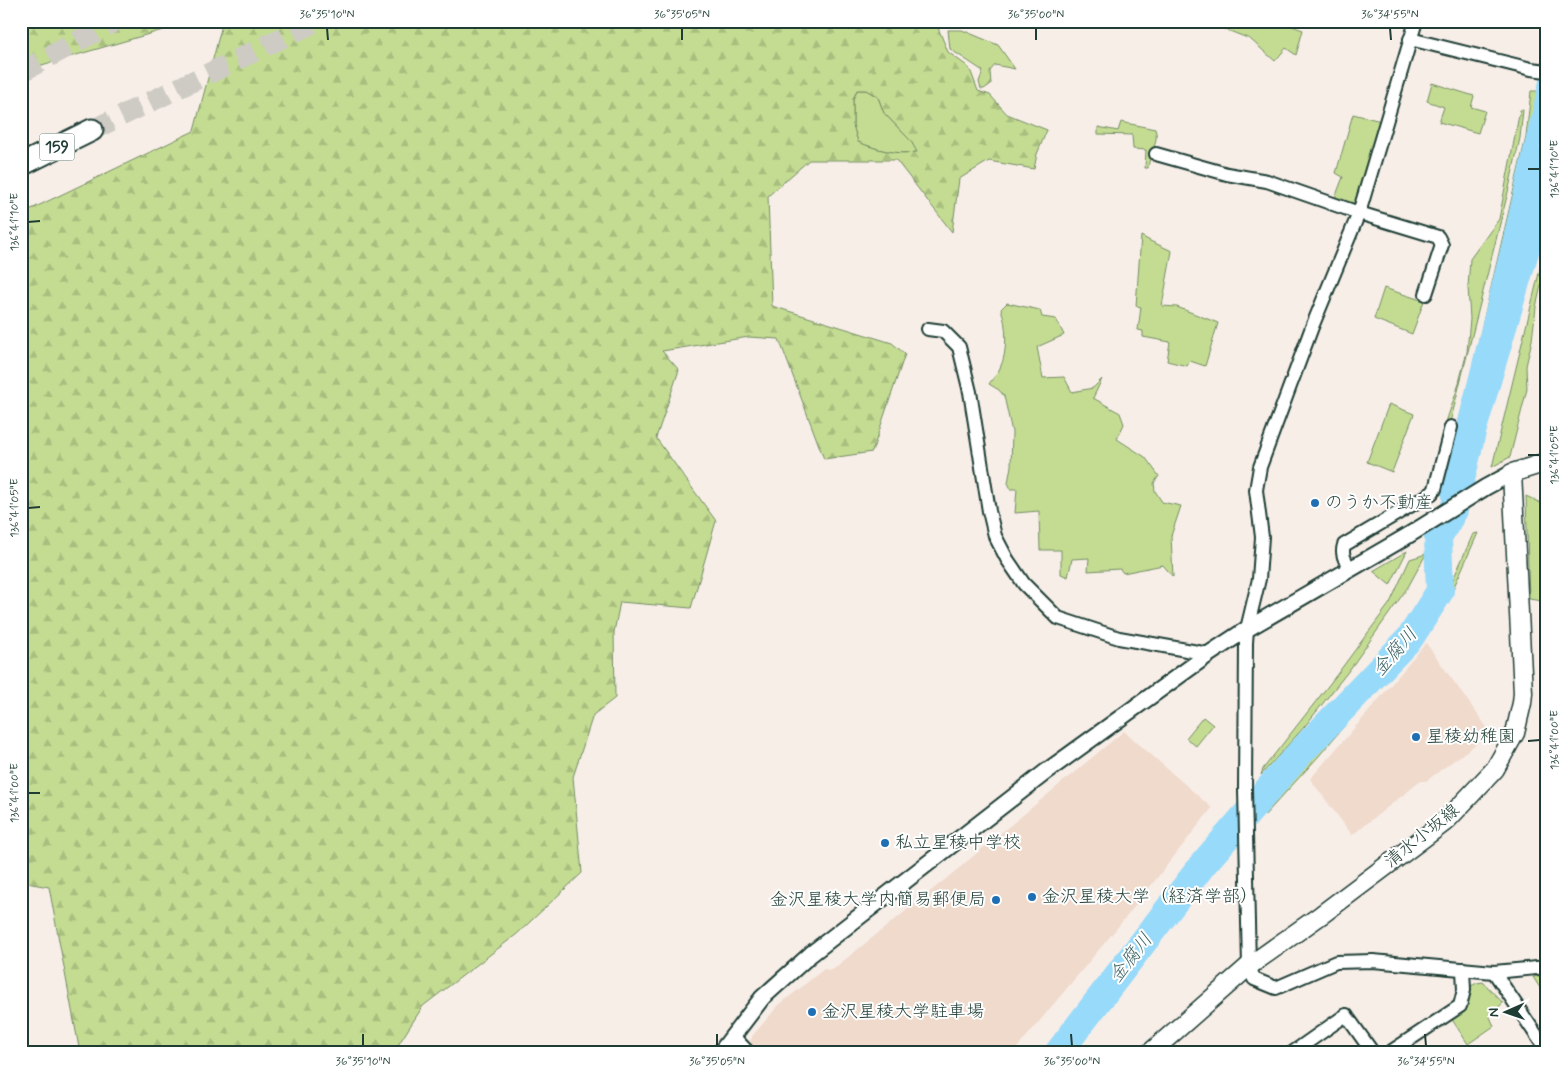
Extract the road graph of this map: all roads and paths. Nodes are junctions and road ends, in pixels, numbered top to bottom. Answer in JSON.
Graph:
{"nodes":[{"id":1,"x":1416,"y":21,"type":"edge"},
{"id":2,"x":1410,"y":39,"type":"junction"},
{"id":3,"x":1544,"y":71,"type":"edge"},
{"id":4,"x":92,"y":130,"type":"tunnel mouth"},
{"id":5,"x":1156,"y":154,"type":"dead end"},
{"id":6,"x":21,"y":165,"type":"edge"},
{"id":7,"x":1359,"y":213,"type":"junction"},
{"id":8,"x":1426,"y":294,"type":"dead end"},
{"id":9,"x":928,"y":330,"type":"dead end"},
{"id":10,"x":1451,"y":427,"type":"dead end"},
{"id":11,"x":1547,"y":462,"type":"edge"},
{"id":12,"x":1512,"y":473,"type":"junction"},
{"id":13,"x":1350,"y":569,"type":"junction"},
{"id":14,"x":1247,"y":628,"type":"junction"},
{"id":15,"x":1208,"y":654,"type":"junction"},
{"id":16,"x":1249,"y":966,"type":"junction"},
{"id":17,"x":1547,"y":968,"type":"edge"},
{"id":18,"x":1463,"y":969,"type":"junction"},
{"id":19,"x":1494,"y":972,"type":"junction"},
{"id":20,"x":732,"y":1035,"type":"junction"},
{"id":21,"x":1547,"y":1050,"type":"edge"},
{"id":22,"x":720,"y":1053,"type":"edge"},
{"id":23,"x":749,"y":1053,"type":"edge"},
{"id":24,"x":1150,"y":1053,"type":"edge"},
{"id":25,"x":1292,"y":1053,"type":"edge"},
{"id":26,"x":1373,"y":1053,"type":"edge"},
{"id":27,"x":1389,"y":1053,"type":"edge"},
{"id":28,"x":1543,"y":1053,"type":"edge"}],
"edges":[{"from":1,"to":2,"type":"street"},
{"from":2,"to":3,"type":"street"},
{"from":2,"to":7,"type":"street"},
{"from":4,"to":6,"type":"highway","number":"159"},
{"from":5,"to":7,"type":"street"},
{"from":7,"to":8,"type":"street"},
{"from":7,"to":14,"type":"street"},
{"from":9,"to":15,"type":"street"},
{"from":10,"to":13,"type":"street"},
{"from":11,"to":12,"type":"main road"},
{"from":12,"to":13,"type":"street"},
{"from":12,"to":16,"type":"main road","name":"清水小坂線"},
{"from":13,"to":14,"type":"street"},
{"from":14,"to":15,"type":"street"},
{"from":14,"to":16,"type":"street"},
{"from":15,"to":20,"type":"street"},
{"from":16,"to":18,"type":"street"},
{"from":16,"to":24,"type":"main road","name":"清水小坂線"},
{"from":17,"to":19,"type":"street"},
{"from":18,"to":19,"type":"street"},
{"from":18,"to":27,"type":"street"},
{"from":19,"to":21,"type":"street"},
{"from":20,"to":22,"type":"street"},
{"from":20,"to":23,"type":"street"},
{"from":21,"to":28,"type":"street"},
{"from":25,"to":26,"type":"street"}]}
